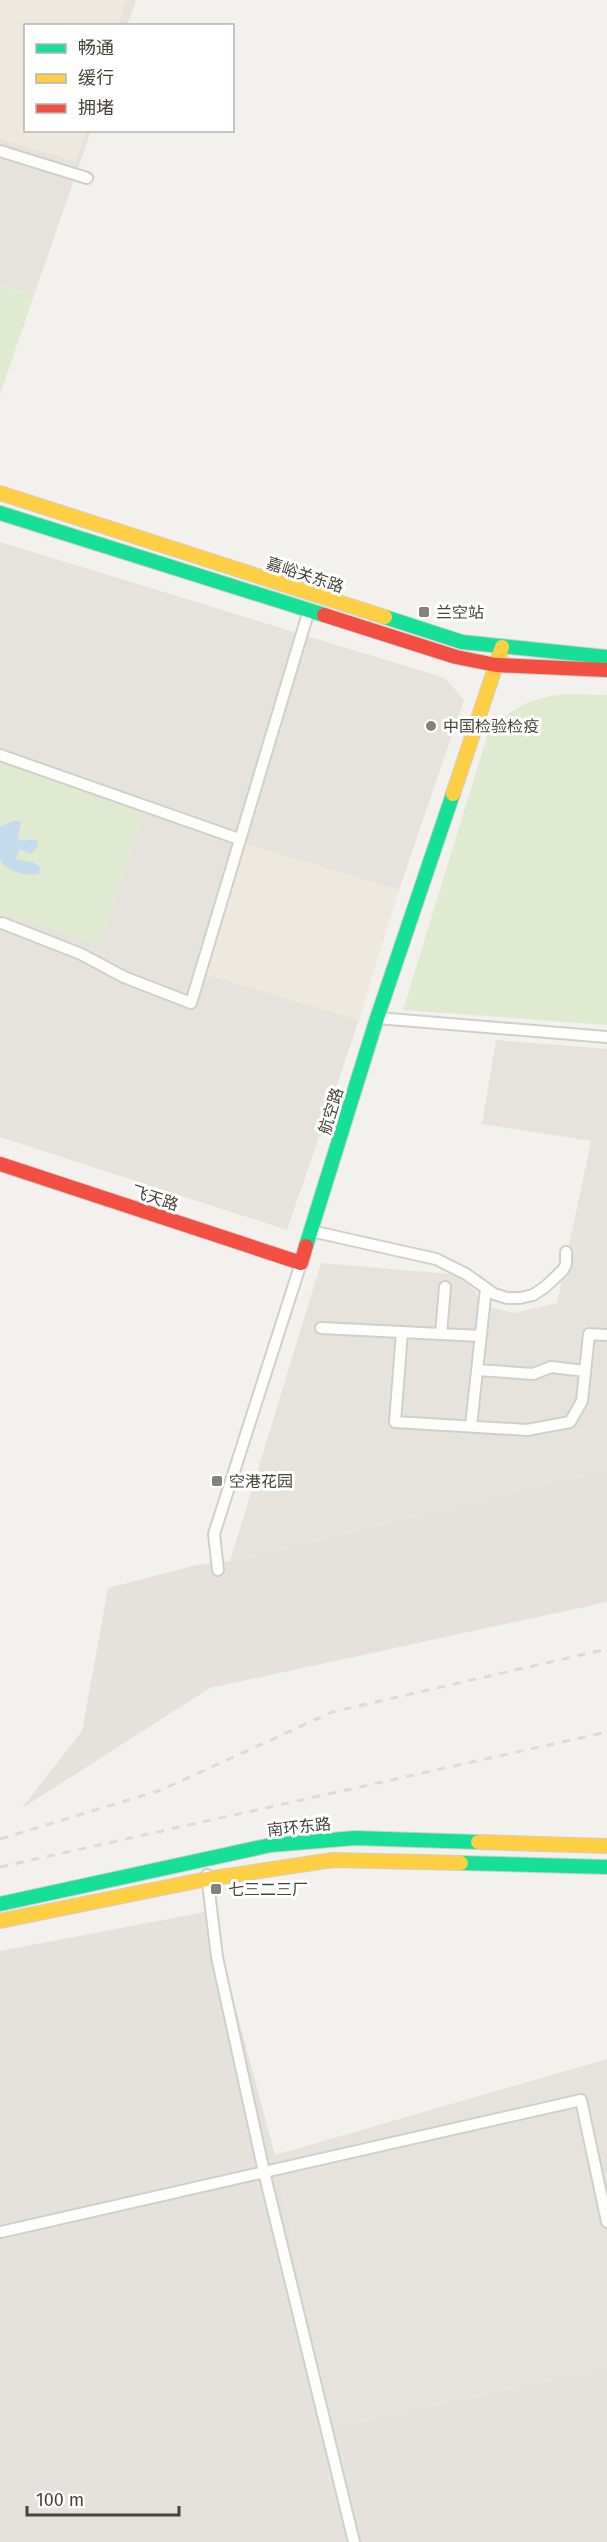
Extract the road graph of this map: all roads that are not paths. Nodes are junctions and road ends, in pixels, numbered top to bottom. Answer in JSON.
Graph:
{"nodes":[{"id":1,"x":0,"y":151,"type":"edge"},
{"id":2,"x":87,"y":178,"type":"dead end"},
{"id":3,"x":0,"y":493,"type":"edge"},
{"id":4,"x":0,"y":513,"type":"edge"},
{"id":5,"x":309,"y":610,"type":"junction"},
{"id":6,"x":502,"y":647,"type":"junction"},
{"id":7,"x":607,"y":657,"type":"edge"},
{"id":8,"x":496,"y":665,"type":"junction"},
{"id":9,"x":607,"y":670,"type":"edge"},
{"id":10,"x":0,"y":755,"type":"edge"},
{"id":11,"x":239,"y":839,"type":"junction"},
{"id":12,"x":1,"y":925,"type":"edge"},
{"id":13,"x":377,"y":1018,"type":"junction"},
{"id":14,"x":607,"y":1037,"type":"edge"},
{"id":15,"x":0,"y":1164,"type":"edge"},
{"id":16,"x":311,"y":1231,"type":"junction"},
{"id":17,"x":566,"y":1252,"type":"dead end"},
{"id":18,"x":301,"y":1263,"type":"junction"},
{"id":19,"x":445,"y":1287,"type":"dead end"},
{"id":20,"x":486,"y":1288,"type":"junction"},
{"id":21,"x":321,"y":1328,"type":"dead end"},
{"id":22,"x":402,"y":1332,"type":"junction"},
{"id":23,"x":441,"y":1334,"type":"junction"},
{"id":24,"x":607,"y":1335,"type":"edge"},
{"id":25,"x":481,"y":1336,"type":"junction"},
{"id":26,"x":477,"y":1370,"type":"junction"},
{"id":27,"x":585,"y":1371,"type":"junction"},
{"id":28,"x":471,"y":1426,"type":"junction"},
{"id":29,"x":218,"y":1570,"type":"dead end"},
{"id":30,"x":607,"y":1846,"type":"edge"},
{"id":31,"x":205,"y":1858,"type":"junction"},
{"id":32,"x":607,"y":1867,"type":"edge"},
{"id":33,"x":207,"y":1879,"type":"junction"},
{"id":34,"x":0,"y":1904,"type":"edge"},
{"id":35,"x":0,"y":1921,"type":"edge"},
{"id":36,"x":264,"y":2172,"type":"junction"},
{"id":37,"x":607,"y":2222,"type":"edge"},
{"id":38,"x":1,"y":2232,"type":"edge"},
{"id":39,"x":354,"y":2542,"type":"edge"}],
"edges":[{"from":1,"to":2,"type":"street"},
{"from":3,"to":6,"type":"main road","name":"嘉峪关东路"},
{"from":4,"to":5,"type":"main road","name":"嘉峪关东路"},
{"from":5,"to":8,"type":"main road","name":"嘉峪关东路"},
{"from":5,"to":11,"type":"street"},
{"from":6,"to":7,"type":"main road","name":"嘉峪关东路"},
{"from":6,"to":8,"type":"main road","name":"航空路"},
{"from":8,"to":9,"type":"main road","name":"嘉峪关东路"},
{"from":8,"to":13,"type":"main road","name":"航空路"},
{"from":10,"to":11,"type":"street"},
{"from":11,"to":12,"type":"street"},
{"from":13,"to":14,"type":"street"},
{"from":13,"to":16,"type":"main road","name":"航空路"},
{"from":15,"to":18,"type":"main road","name":"飞天路"},
{"from":16,"to":18,"type":"main road","name":"航空路"},
{"from":16,"to":20,"type":"street"},
{"from":17,"to":20,"type":"street"},
{"from":18,"to":29,"type":"street","name":"航空路"},
{"from":19,"to":23,"type":"street"},
{"from":20,"to":25,"type":"street"},
{"from":21,"to":22,"type":"street"},
{"from":22,"to":23,"type":"street"},
{"from":22,"to":28,"type":"street"},
{"from":23,"to":25,"type":"street"},
{"from":24,"to":27,"type":"street"},
{"from":25,"to":26,"type":"street"},
{"from":26,"to":27,"type":"street"},
{"from":26,"to":28,"type":"street"},
{"from":27,"to":28,"type":"street"},
{"from":30,"to":31,"type":"main road","name":"南环东路"},
{"from":31,"to":33,"type":"street"},
{"from":31,"to":34,"type":"main road","name":"南环东路"},
{"from":32,"to":33,"type":"main road"},
{"from":33,"to":35,"type":"main road"},
{"from":33,"to":36,"type":"street"},
{"from":36,"to":37,"type":"street"},
{"from":36,"to":38,"type":"street"},
{"from":36,"to":39,"type":"street"}]}
